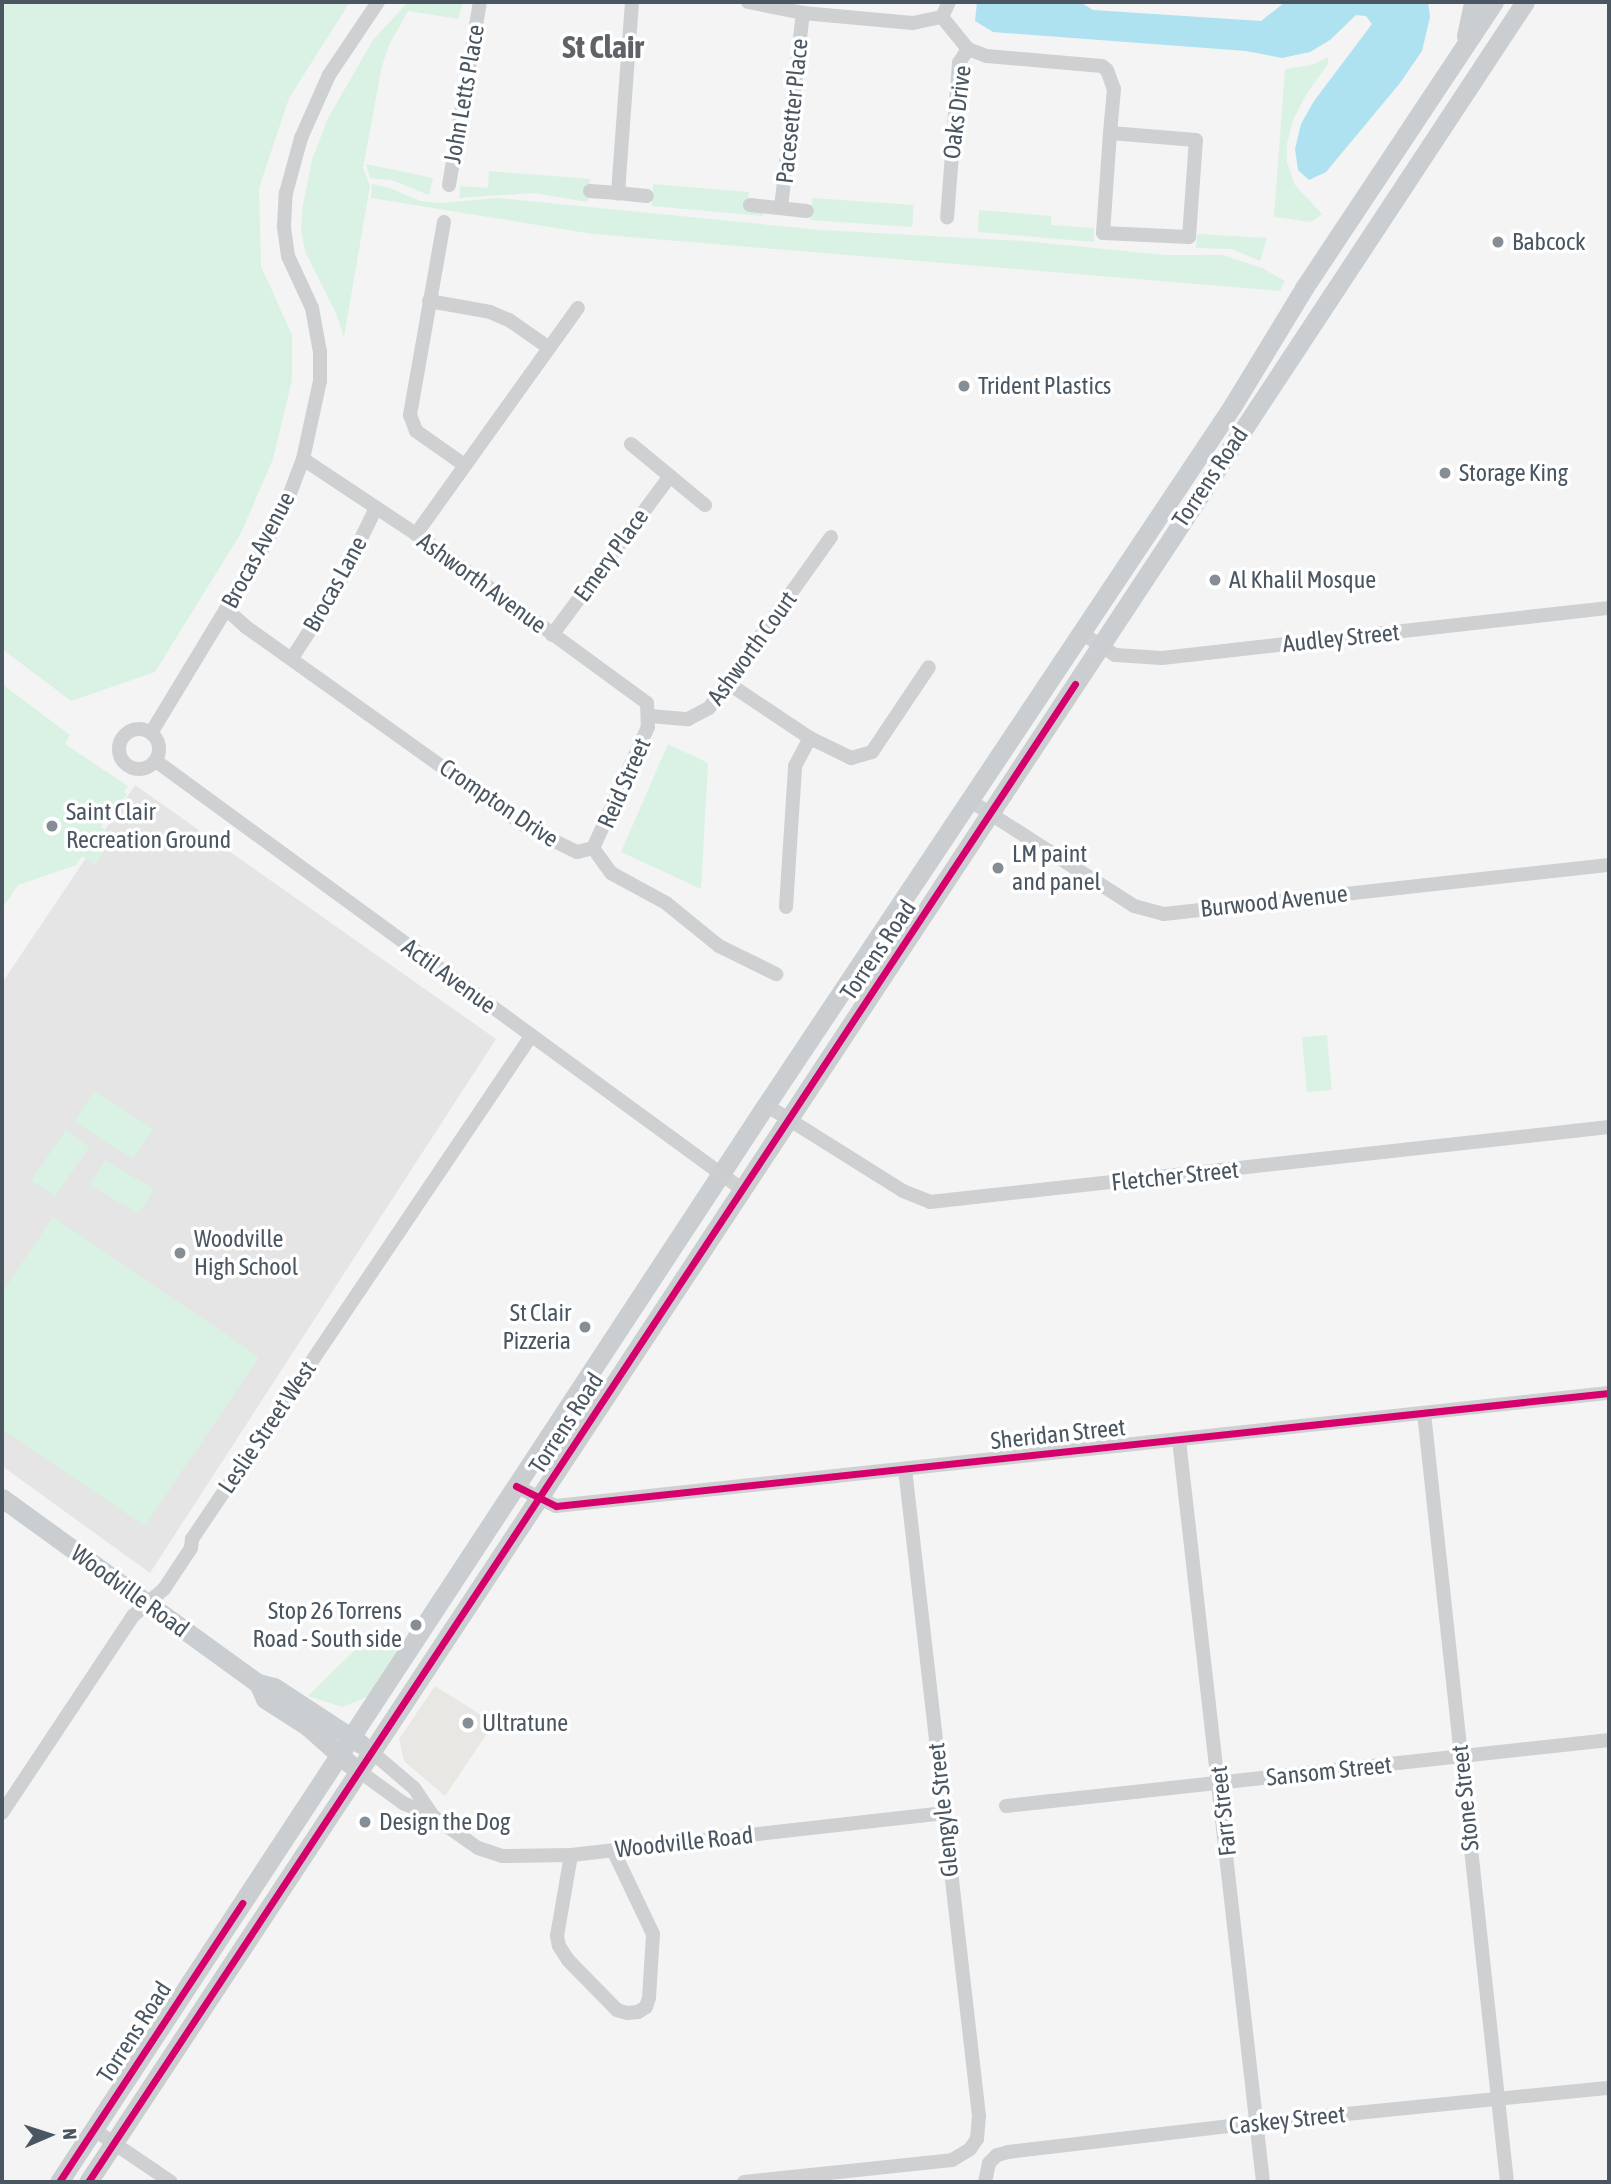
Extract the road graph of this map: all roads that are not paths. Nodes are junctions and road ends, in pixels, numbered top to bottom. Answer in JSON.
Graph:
{"nodes":[{"id":1,"x":377,"y":2,"type":"edge"},
{"id":2,"x":480,"y":2,"type":"edge"},
{"id":3,"x":632,"y":2,"type":"edge"},
{"id":4,"x":748,"y":2,"type":"edge"},
{"id":5,"x":949,"y":2,"type":"edge"},
{"id":6,"x":1473,"y":2,"type":"edge"},
{"id":7,"x":1494,"y":2,"type":"edge"},
{"id":8,"x":1525,"y":2,"type":"edge"},
{"id":9,"x":803,"y":13,"type":"junction"},
{"id":10,"x":942,"y":17,"type":"junction"},
{"id":11,"x":1464,"y":48,"type":"junction"},
{"id":12,"x":968,"y":49,"type":"junction"},
{"id":13,"x":1110,"y":133,"type":"junction"},
{"id":14,"x":449,"y":185,"type":"dead end"},
{"id":15,"x":590,"y":191,"type":"dead end"},
{"id":16,"x":618,"y":193,"type":"junction"},
{"id":17,"x":647,"y":196,"type":"dead end"},
{"id":18,"x":750,"y":205,"type":"dead end"},
{"id":19,"x":781,"y":208,"type":"junction"},
{"id":20,"x":807,"y":211,"type":"dead end"},
{"id":21,"x":947,"y":218,"type":"dead end"},
{"id":22,"x":444,"y":222,"type":"dead end"},
{"id":23,"x":429,"y":301,"type":"junction"},
{"id":24,"x":578,"y":308,"type":"dead end"},
{"id":25,"x":549,"y":348,"type":"junction"},
{"id":26,"x":631,"y":444,"type":"dead end"},
{"id":27,"x":303,"y":459,"type":"junction"},
{"id":28,"x":463,"y":464,"type":"junction"},
{"id":29,"x":670,"y":476,"type":"junction"},
{"id":30,"x":705,"y":505,"type":"dead end"},
{"id":31,"x":376,"y":508,"type":"junction"},
{"id":32,"x":1152,"y":527,"type":"junction"},
{"id":33,"x":416,"y":534,"type":"junction"},
{"id":34,"x":1171,"y":536,"type":"junction"},
{"id":35,"x":831,"y":537,"type":"dead end"},
{"id":36,"x":1609,"y":608,"type":"edge"},
{"id":37,"x":226,"y":609,"type":"junction"},
{"id":38,"x":1080,"y":632,"type":"junction"},
{"id":39,"x":552,"y":635,"type":"junction"},
{"id":40,"x":1100,"y":647,"type":"junction"},
{"id":41,"x":292,"y":658,"type":"junction"},
{"id":42,"x":929,"y":667,"type":"dead end"},
{"id":43,"x":729,"y":684,"type":"junction"},
{"id":44,"x":650,"y":716,"type":"junction"},
{"id":45,"x":151,"y":733,"type":"junction"},
{"id":46,"x":810,"y":738,"type":"junction"},
{"id":47,"x":156,"y":761,"type":"junction"},
{"id":48,"x":969,"y":800,"type":"junction"},
{"id":49,"x":991,"y":814,"type":"junction"},
{"id":50,"x":593,"y":848,"type":"junction"},
{"id":51,"x":1609,"y":865,"type":"edge"},
{"id":52,"x":786,"y":907,"type":"dead end"},
{"id":53,"x":892,"y":917,"type":"junction"},
{"id":54,"x":918,"y":925,"type":"junction"},
{"id":55,"x":776,"y":974,"type":"dead end"},
{"id":56,"x":531,"y":1036,"type":"junction"},
{"id":57,"x":766,"y":1105,"type":"junction"},
{"id":58,"x":788,"y":1120,"type":"junction"},
{"id":59,"x":1609,"y":1127,"type":"edge"},
{"id":60,"x":721,"y":1175,"type":"junction"},
{"id":61,"x":743,"y":1191,"type":"junction"},
{"id":62,"x":1609,"y":1393,"type":"edge"},
{"id":63,"x":1424,"y":1413,"type":"junction"},
{"id":64,"x":1180,"y":1440,"type":"junction"},
{"id":65,"x":905,"y":1469,"type":"junction"},
{"id":66,"x":516,"y":1486,"type":"junction"},
{"id":67,"x":2,"y":1498,"type":"edge"},
{"id":68,"x":539,"y":1499,"type":"junction"},
{"id":69,"x":146,"y":1603,"type":"junction"},
{"id":70,"x":258,"y":1683,"type":"junction"},
{"id":71,"x":374,"y":1706,"type":"junction"},
{"id":72,"x":315,"y":1714,"type":"junction"},
{"id":73,"x":352,"y":1738,"type":"junction"},
{"id":74,"x":1609,"y":1740,"type":"edge"},
{"id":75,"x":373,"y":1753,"type":"junction"},
{"id":76,"x":340,"y":1756,"type":"junction"},
{"id":77,"x":1460,"y":1757,"type":"junction"},
{"id":78,"x":359,"y":1771,"type":"junction"},
{"id":79,"x":1220,"y":1783,"type":"junction"},
{"id":80,"x":1006,"y":1806,"type":"dead end"},
{"id":81,"x":2,"y":1813,"type":"edge"},
{"id":82,"x":943,"y":1813,"type":"junction"},
{"id":83,"x":434,"y":1817,"type":"junction"},
{"id":84,"x":613,"y":1850,"type":"junction"},
{"id":85,"x":570,"y":1855,"type":"junction"},
{"id":86,"x":1609,"y":2088,"type":"edge"},
{"id":87,"x":1498,"y":2099,"type":"junction"},
{"id":88,"x":1256,"y":2123,"type":"junction"},
{"id":89,"x":93,"y":2129,"type":"junction"},
{"id":90,"x":114,"y":2143,"type":"junction"},
{"id":91,"x":59,"y":2182,"type":"edge"},
{"id":92,"x":88,"y":2182,"type":"edge"},
{"id":93,"x":171,"y":2182,"type":"edge"},
{"id":94,"x":744,"y":2182,"type":"edge"},
{"id":95,"x":985,"y":2182,"type":"edge"},
{"id":96,"x":1263,"y":2182,"type":"edge"},
{"id":97,"x":1507,"y":2182,"type":"edge"}],
"edges":[{"from":1,"to":27,"type":"street","name":"Brocas Avenue"},
{"from":2,"to":14,"type":"street","name":"John Letts Place"},
{"from":3,"to":16,"type":"street"},
{"from":4,"to":9,"type":"street"},
{"from":5,"to":10,"type":"street"},
{"from":6,"to":11,"type":"main road"},
{"from":7,"to":11,"type":"main road","name":"Torrens Road"},
{"from":8,"to":34,"type":"main road","name":"Torrens Road"},
{"from":9,"to":10,"type":"street"},
{"from":9,"to":19,"type":"street","name":"Pacesetter Place"},
{"from":10,"to":12,"type":"street","name":"Oaks Drive"},
{"from":11,"to":32,"type":"main road","name":"Torrens Road"},
{"from":12,"to":13,"type":"street"},
{"from":12,"to":21,"type":"street","name":"Oaks Drive"},
{"from":13,"to":13,"type":"street"},
{"from":15,"to":16,"type":"street"},
{"from":16,"to":17,"type":"street"},
{"from":18,"to":19,"type":"street","name":"Pacesetter Place"},
{"from":19,"to":20,"type":"street","name":"Pacesetter Place"},
{"from":22,"to":23,"type":"street"},
{"from":23,"to":25,"type":"street"},
{"from":23,"to":28,"type":"street"},
{"from":24,"to":25,"type":"street"},
{"from":25,"to":28,"type":"street"},
{"from":26,"to":29,"type":"street"},
{"from":27,"to":31,"type":"street","name":"Ashworth Avenue"},
{"from":27,"to":37,"type":"street","name":"Brocas Avenue"},
{"from":28,"to":33,"type":"street"},
{"from":29,"to":30,"type":"street"},
{"from":29,"to":39,"type":"street","name":"Emery Place"},
{"from":31,"to":33,"type":"street","name":"Ashworth Avenue"},
{"from":31,"to":41,"type":"street","name":"Brocas Lane"},
{"from":32,"to":34,"type":"main road"},
{"from":32,"to":38,"type":"main road","name":"Torrens Road"},
{"from":33,"to":39,"type":"street","name":"Ashworth Avenue"},
{"from":34,"to":40,"type":"main road","name":"Torrens Road"},
{"from":35,"to":43,"type":"street","name":"Ashworth Court"},
{"from":36,"to":40,"type":"street","name":"Audley Street"},
{"from":37,"to":41,"type":"street","name":"Crompton Drive"},
{"from":37,"to":45,"type":"street","name":"Brocas Avenue"},
{"from":38,"to":40,"type":"street","name":"Audley Street"},
{"from":38,"to":48,"type":"main road","name":"Torrens Road"},
{"from":39,"to":44,"type":"street","name":"Ashworth Avenue"},
{"from":40,"to":49,"type":"main road","name":"Torrens Road"},
{"from":41,"to":50,"type":"street","name":"Crompton Drive"},
{"from":42,"to":46,"type":"street"},
{"from":43,"to":44,"type":"street","name":"Ashworth Court"},
{"from":43,"to":46,"type":"street"},
{"from":44,"to":50,"type":"street","name":"Reid Street"},
{"from":45,"to":47,"type":"street"},
{"from":45,"to":47,"type":"street"},
{"from":46,"to":52,"type":"street"},
{"from":47,"to":56,"type":"street","name":"Actil Avenue"},
{"from":48,"to":49,"type":"street","name":"Burwood Avenue"},
{"from":48,"to":53,"type":"main road","name":"Torrens Road"},
{"from":49,"to":51,"type":"street","name":"Burwood Avenue"},
{"from":49,"to":54,"type":"main road","name":"Torrens Road"},
{"from":50,"to":55,"type":"street","name":"Crompton Drive"},
{"from":53,"to":54,"type":"main road"},
{"from":53,"to":57,"type":"main road","name":"Torrens Road"},
{"from":54,"to":58,"type":"main road","name":"Torrens Road"},
{"from":56,"to":60,"type":"street","name":"Actil Avenue"},
{"from":56,"to":69,"type":"street","name":"Leslie Street West"},
{"from":57,"to":58,"type":"street","name":"Fletcher Street"},
{"from":57,"to":60,"type":"main road","name":"Torrens Road"},
{"from":58,"to":59,"type":"street","name":"Fletcher Street"},
{"from":58,"to":61,"type":"main road","name":"Torrens Road"},
{"from":60,"to":61,"type":"street","name":"Actil Avenue"},
{"from":60,"to":66,"type":"main road","name":"Torrens Road"},
{"from":61,"to":68,"type":"main road","name":"Torrens Road"},
{"from":62,"to":63,"type":"street","name":"Sheridan Street"},
{"from":63,"to":64,"type":"street","name":"Sheridan Street"},
{"from":63,"to":77,"type":"street","name":"Stone Street"},
{"from":64,"to":65,"type":"street","name":"Sheridan Street"},
{"from":64,"to":79,"type":"street","name":"Farr Street"},
{"from":65,"to":68,"type":"street","name":"Sheridan Street"},
{"from":65,"to":82,"type":"street","name":"Glengyle Street"},
{"from":66,"to":68,"type":"street","name":"Sheridan Street"},
{"from":66,"to":71,"type":"main road","name":"Torrens Road"},
{"from":67,"to":69,"type":"main road","name":"Woodville Road"},
{"from":68,"to":75,"type":"main road","name":"Torrens Road"},
{"from":69,"to":70,"type":"main road","name":"Woodville Road"},
{"from":69,"to":81,"type":"street","name":"Leslie Street West"},
{"from":70,"to":72,"type":"main road","name":"Woodville Road"},
{"from":70,"to":76,"type":"main road","name":"Woodville Road"},
{"from":71,"to":72,"type":"main road"},
{"from":71,"to":73,"type":"main road","name":"Torrens Road"},
{"from":72,"to":73,"type":"main road","name":"Woodville Road"},
{"from":73,"to":75,"type":"main road","name":"Woodville Road"},
{"from":73,"to":76,"type":"main road","name":"Torrens Road"},
{"from":74,"to":77,"type":"street","name":"Sansom Street"},
{"from":75,"to":78,"type":"main road","name":"Torrens Road"},
{"from":75,"to":83,"type":"street","name":"Woodville Road"},
{"from":76,"to":78,"type":"main road","name":"Woodville Road"},
{"from":76,"to":89,"type":"main road","name":"Torrens Road"},
{"from":77,"to":79,"type":"street","name":"Sansom Street"},
{"from":77,"to":87,"type":"street","name":"Stone Street"},
{"from":78,"to":83,"type":"street","name":"Woodville Road"},
{"from":78,"to":90,"type":"main road","name":"Torrens Road"},
{"from":79,"to":80,"type":"street","name":"Sansom Street"},
{"from":79,"to":88,"type":"street","name":"Farr Street"},
{"from":82,"to":84,"type":"street","name":"Woodville Road"},
{"from":82,"to":94,"type":"street","name":"Glengyle Street"},
{"from":83,"to":85,"type":"street","name":"Woodville Road"},
{"from":84,"to":85,"type":"street","name":"Woodville Road"},
{"from":84,"to":85,"type":"street"},
{"from":86,"to":87,"type":"street","name":"Caskey Street"},
{"from":87,"to":88,"type":"street","name":"Caskey Street"},
{"from":87,"to":97,"type":"street","name":"Stone Street"},
{"from":88,"to":95,"type":"street","name":"Caskey Street"},
{"from":88,"to":96,"type":"street","name":"Farr Street"},
{"from":89,"to":90,"type":"street"},
{"from":89,"to":91,"type":"main road","name":"Torrens Road"},
{"from":90,"to":92,"type":"main road","name":"Torrens Road"},
{"from":90,"to":93,"type":"street"}]}
